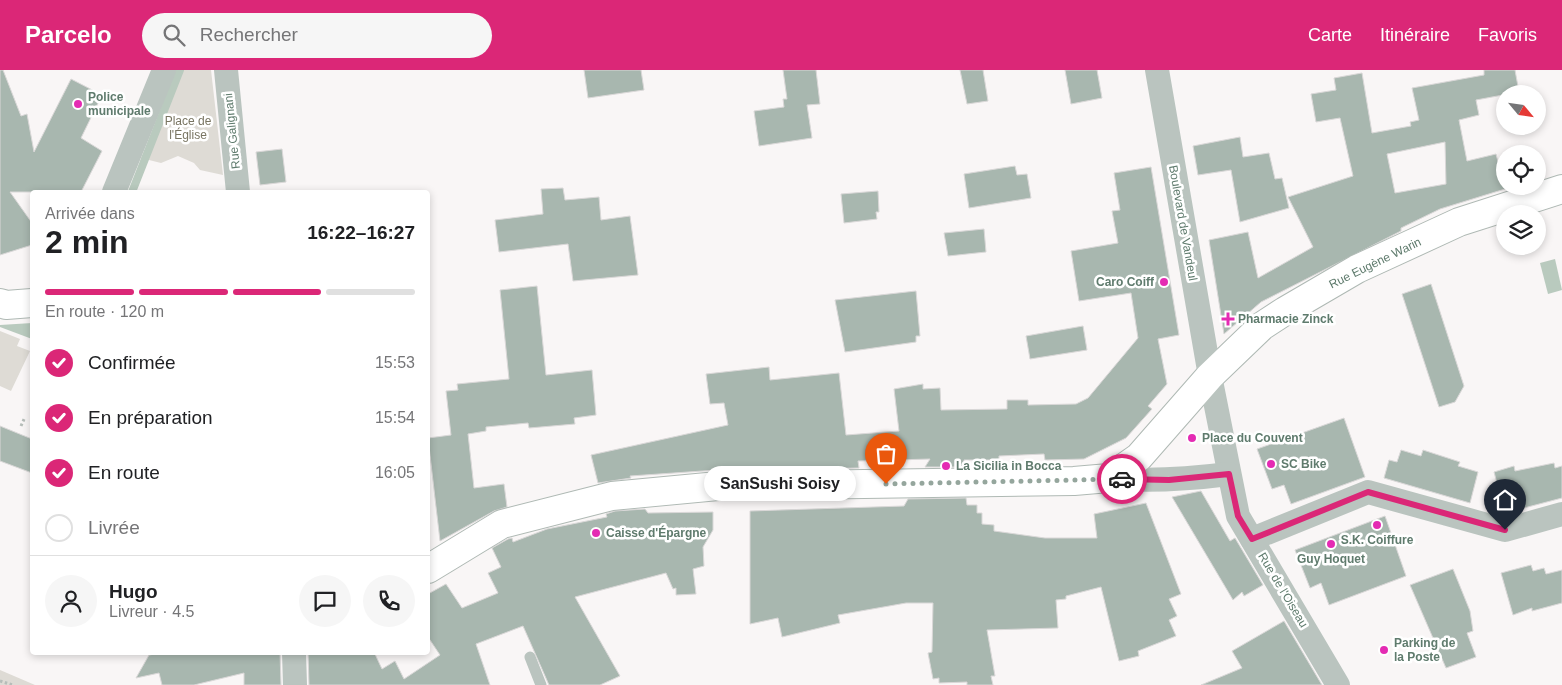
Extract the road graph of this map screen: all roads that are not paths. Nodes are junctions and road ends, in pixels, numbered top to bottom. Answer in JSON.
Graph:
{"nodes":[{"id":1,"x":164,"y":70,"type":"edge"},
{"id":2,"x":226,"y":70,"type":"edge"},
{"id":3,"x":1157,"y":70,"type":"edge"},
{"id":4,"x":1562,"y":189,"type":"edge"},
{"id":5,"x":115,"y":190,"type":"edge"},
{"id":6,"x":238,"y":190,"type":"edge"},
{"id":7,"x":0,"y":303,"type":"edge"},
{"id":8,"x":30,"y":303,"type":"edge"},
{"id":9,"x":1210,"y":376,"type":"junction"},
{"id":10,"x":1229,"y":474,"type":"junction"},
{"id":11,"x":1109,"y":478,"type":"junction"},
{"id":12,"x":1562,"y":514,"type":"edge"},
{"id":13,"x":1252,"y":539,"type":"junction"},
{"id":14,"x":430,"y":568,"type":"edge"},
{"id":15,"x":294,"y":655,"type":"edge"},
{"id":16,"x":530,"y":657,"type":"dead end"},
{"id":17,"x":295,"y":685,"type":"edge"},
{"id":18,"x":541,"y":685,"type":"edge"},
{"id":19,"x":1338,"y":685,"type":"edge"}],
"edges":[{"from":1,"to":5,"type":"street"},
{"from":2,"to":6,"type":"street","name":"Rue Galignani"},
{"from":3,"to":9,"type":"street","name":"Boulevard de Vandeul"},
{"from":4,"to":9,"type":"main road","name":"Rue Eugène Warin"},
{"from":7,"to":8,"type":"main road"},
{"from":9,"to":10,"type":"street","name":"Rue de l'Oiseau"},
{"from":9,"to":11,"type":"main road","name":"Rue Eugène Warin"},
{"from":10,"to":11,"type":"street"},
{"from":10,"to":13,"type":"street","name":"Rue de l'Oiseau"},
{"from":11,"to":14,"type":"main road"},
{"from":12,"to":13,"type":"street"},
{"from":13,"to":19,"type":"street","name":"Rue de l'Oiseau"},
{"from":15,"to":17,"type":"street"},
{"from":16,"to":18,"type":"lane"}]}
